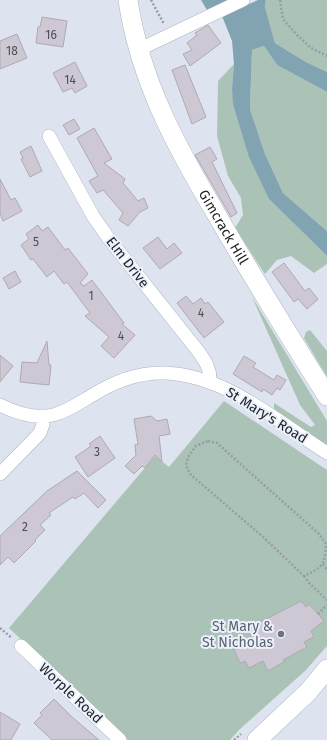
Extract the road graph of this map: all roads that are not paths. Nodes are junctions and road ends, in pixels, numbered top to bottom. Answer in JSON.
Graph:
{"nodes":[{"id":1,"x":128,"y":0,"type":"edge"},
{"id":2,"x":243,"y":0,"type":"edge"},
{"id":3,"x":138,"y":50,"type":"junction"},
{"id":4,"x":49,"y":136,"type":"dead end"},
{"id":5,"x":210,"y":382,"type":"junction"},
{"id":6,"x":327,"y":396,"type":"edge"},
{"id":7,"x":0,"y":405,"type":"edge"},
{"id":8,"x":42,"y":416,"type":"junction"},
{"id":9,"x":327,"y":453,"type":"edge"},
{"id":10,"x":0,"y":474,"type":"edge"},
{"id":11,"x":21,"y":646,"type":"dead end"},
{"id":12,"x":327,"y":669,"type":"edge"},
{"id":13,"x":120,"y":740,"type":"edge"},
{"id":14,"x":257,"y":740,"type":"edge"}],
"edges":[{"from":1,"to":3,"type":"main road","name":"Gimcrack Hill"},
{"from":2,"to":3,"type":"street"},
{"from":3,"to":6,"type":"main road","name":"Gimcrack Hill"},
{"from":4,"to":5,"type":"street","name":"Elm Drive"},
{"from":5,"to":8,"type":"street","name":"St Mary's Road"},
{"from":5,"to":9,"type":"street","name":"St Mary's Road"},
{"from":7,"to":8,"type":"street","name":"St Mary's Road"},
{"from":8,"to":10,"type":"street"},
{"from":11,"to":13,"type":"street","name":"Worple Road"},
{"from":12,"to":14,"type":"main road"}]}
